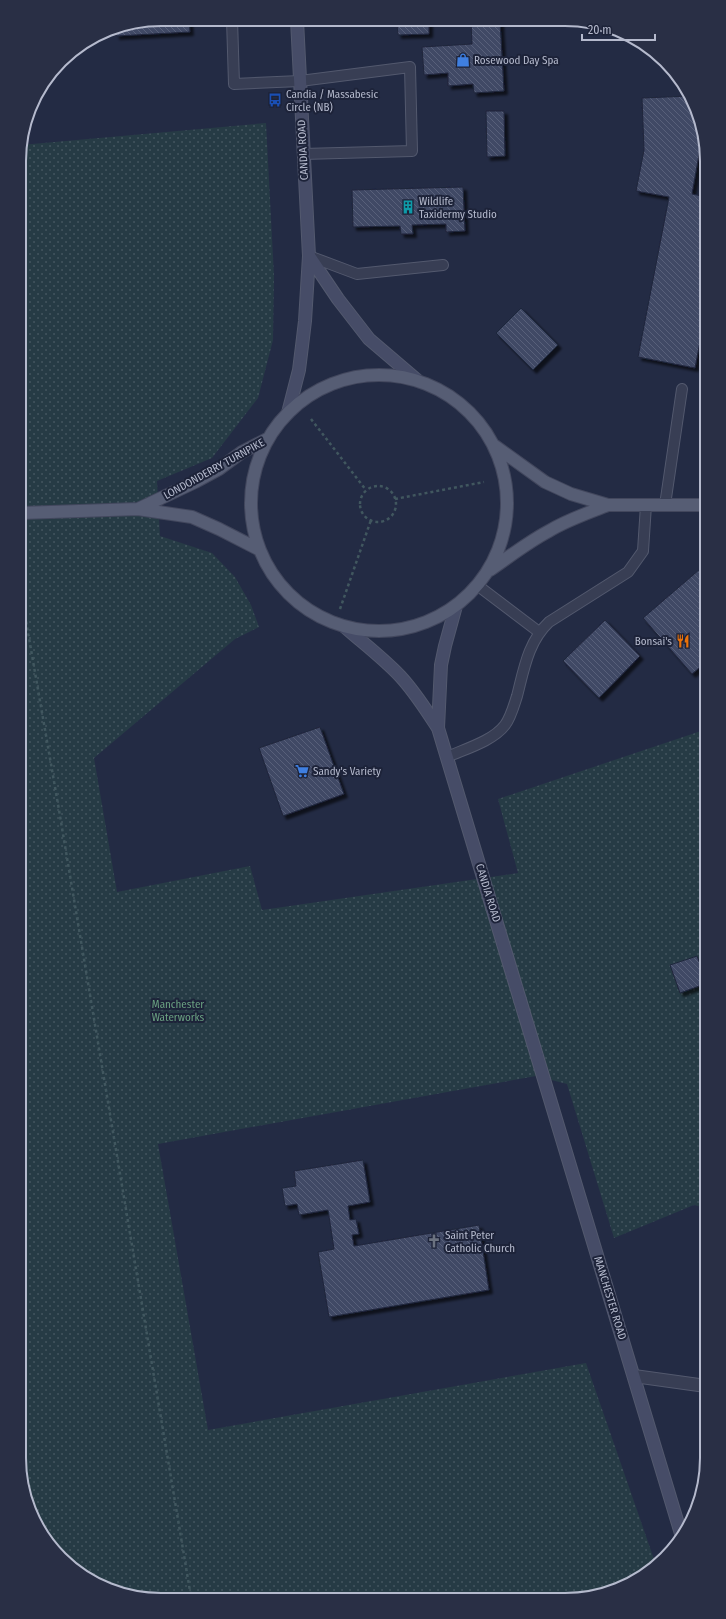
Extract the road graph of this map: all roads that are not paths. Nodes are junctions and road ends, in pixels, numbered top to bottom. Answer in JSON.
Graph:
{"nodes":[{"id":1,"x":232,"y":26,"type":"edge"},
{"id":2,"x":297,"y":26,"type":"edge"},
{"id":3,"x":300,"y":80,"type":"junction"},
{"id":4,"x":303,"y":154,"type":"junction"},
{"id":5,"x":309,"y":256,"type":"junction"},
{"id":6,"x":443,"y":265,"type":"dead end"},
{"id":7,"x":417,"y":380,"type":"junction"},
{"id":8,"x":682,"y":389,"type":"dead end"},
{"id":9,"x":288,"y":413,"type":"junction"},
{"id":10,"x":269,"y":438,"type":"junction"},
{"id":11,"x":495,"y":446,"type":"junction"},
{"id":12,"x":608,"y":505,"type":"junction"},
{"id":13,"x":646,"y":505,"type":"junction"},
{"id":14,"x":665,"y":505,"type":"junction"},
{"id":15,"x":700,"y":505,"type":"edge"},
{"id":16,"x":138,"y":509,"type":"junction"},
{"id":17,"x":26,"y":513,"type":"edge"},
{"id":18,"x":260,"y":550,"type":"junction"},
{"id":19,"x":486,"y":574,"type":"junction"},
{"id":20,"x":477,"y":585,"type":"junction"},
{"id":21,"x":456,"y":606,"type":"junction"},
{"id":22,"x":345,"y":627,"type":"junction"},
{"id":23,"x":539,"y":632,"type":"junction"},
{"id":24,"x":438,"y":728,"type":"junction"},
{"id":25,"x":447,"y":757,"type":"junction"},
{"id":26,"x":539,"y":1058,"type":"joint"},
{"id":27,"x":634,"y":1376,"type":"junction"},
{"id":28,"x":700,"y":1385,"type":"edge"},
{"id":29,"x":680,"y":1529,"type":"edge"}],
"edges":[{"from":1,"to":3,"type":"lane"},
{"from":2,"to":3,"type":"main road","name":"CANDIA ROAD"},
{"from":3,"to":4,"type":"main road","name":"CANDIA ROAD"},
{"from":3,"to":4,"type":"lane"},
{"from":4,"to":5,"type":"main road","name":"CANDIA ROAD"},
{"from":5,"to":6,"type":"lane"},
{"from":5,"to":7,"type":"main road"},
{"from":5,"to":9,"type":"main road","name":"CANDIA ROAD"},
{"from":7,"to":9,"type":"main road"},
{"from":7,"to":11,"type":"main road"},
{"from":8,"to":14,"type":"lane"},
{"from":9,"to":10,"type":"main road"},
{"from":10,"to":16,"type":"main road","name":"LONDONDERRY TURNPIKE"},
{"from":10,"to":18,"type":"main road"},
{"from":11,"to":12,"type":"main road"},
{"from":11,"to":19,"type":"main road"},
{"from":12,"to":13,"type":"main road"},
{"from":12,"to":19,"type":"main road"},
{"from":13,"to":14,"type":"main road"},
{"from":13,"to":23,"type":"lane"},
{"from":14,"to":15,"type":"main road"},
{"from":16,"to":17,"type":"main road","name":"LONDONDERRY TURNPIKE"},
{"from":16,"to":18,"type":"main road","name":"LONDONDERRY TURNPIKE"},
{"from":18,"to":22,"type":"main road"},
{"from":19,"to":20,"type":"main road"},
{"from":20,"to":21,"type":"main road"},
{"from":20,"to":23,"type":"lane"},
{"from":21,"to":22,"type":"main road"},
{"from":21,"to":24,"type":"main road","name":"CANDIA ROAD"},
{"from":22,"to":24,"type":"main road","name":"CANDIA ROAD"},
{"from":23,"to":25,"type":"lane"},
{"from":24,"to":25,"type":"main road","name":"CANDIA ROAD"},
{"from":25,"to":26,"type":"main road","name":"CANDIA ROAD"},
{"from":26,"to":27,"type":"main road","name":"MANCHESTER ROAD"},
{"from":27,"to":28,"type":"street"},
{"from":27,"to":29,"type":"main road","name":"MANCHESTER ROAD"}]}
